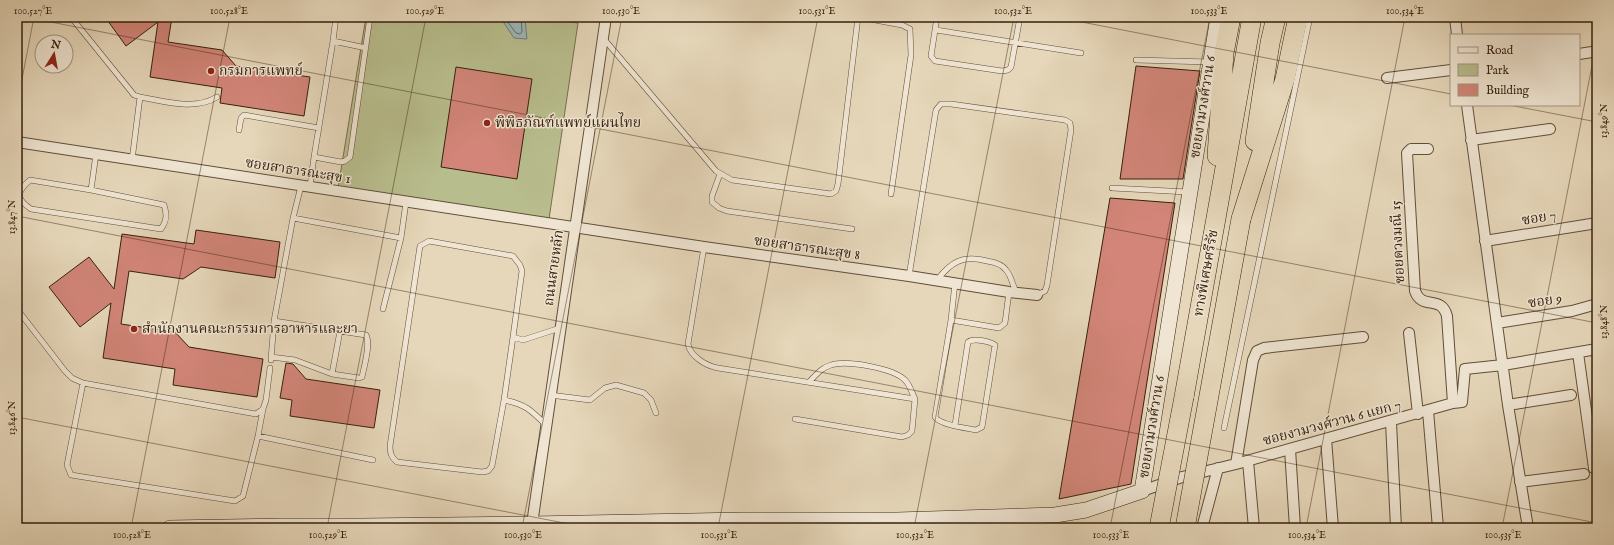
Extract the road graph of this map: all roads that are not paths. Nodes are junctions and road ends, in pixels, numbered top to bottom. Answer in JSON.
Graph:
{"nodes":[{"id":1,"x":71,"y":17,"type":"edge"},
{"id":2,"x":336,"y":17,"type":"edge"},
{"id":3,"x":370,"y":17,"type":"edge"},
{"id":4,"x":606,"y":17,"type":"edge"},
{"id":5,"x":858,"y":17,"type":"edge"},
{"id":6,"x":937,"y":17,"type":"edge"},
{"id":7,"x":1020,"y":17,"type":"edge"},
{"id":8,"x":1218,"y":17,"type":"edge"},
{"id":9,"x":1231,"y":17,"type":"edge"},
{"id":10,"x":1252,"y":17,"type":"edge"},
{"id":11,"x":1276,"y":17,"type":"edge"},
{"id":12,"x":1298,"y":17,"type":"edge"},
{"id":13,"x":1310,"y":17,"type":"edge"},
{"id":14,"x":1455,"y":17,"type":"edge"},
{"id":15,"x":936,"y":30,"type":"junction"},
{"id":16,"x":1457,"y":34,"type":"edge"},
{"id":17,"x":603,"y":38,"type":"junction"},
{"id":18,"x":333,"y":41,"type":"junction"},
{"id":19,"x":1016,"y":42,"type":"junction"},
{"id":20,"x":366,"y":48,"type":"junction"},
{"id":21,"x":1592,"y":52,"type":"dead end"},
{"id":22,"x":1081,"y":53,"type":"dead end"},
{"id":23,"x":1580,"y":54,"type":"edge"},
{"id":24,"x":1136,"y":60,"type":"dead end"},
{"id":25,"x":1210,"y":62,"type":"junction"},
{"id":26,"x":1450,"y":70,"type":"edge"},
{"id":27,"x":1387,"y":78,"type":"dead end"},
{"id":28,"x":140,"y":97,"type":"junction"},
{"id":29,"x":217,"y":97,"type":"dead end"},
{"id":30,"x":1466,"y":106,"type":"edge"},
{"id":31,"x":319,"y":128,"type":"junction"},
{"id":32,"x":1550,"y":129,"type":"dead end"},
{"id":33,"x":239,"y":130,"type":"dead end"},
{"id":34,"x":1471,"y":140,"type":"junction"},
{"id":35,"x":17,"y":142,"type":"edge"},
{"id":36,"x":1428,"y":149,"type":"dead end"},
{"id":37,"x":96,"y":154,"type":"junction"},
{"id":38,"x":314,"y":157,"type":"junction"},
{"id":39,"x":132,"y":160,"type":"junction"},
{"id":40,"x":720,"y":174,"type":"junction"},
{"id":41,"x":305,"y":186,"type":"junction"},
{"id":42,"x":1112,"y":188,"type":"dead end"},
{"id":43,"x":91,"y":190,"type":"junction"},
{"id":44,"x":1190,"y":192,"type":"junction"},
{"id":45,"x":891,"y":194,"type":"dead end"},
{"id":46,"x":406,"y":202,"type":"junction"},
{"id":47,"x":293,"y":218,"type":"junction"},
{"id":48,"x":1241,"y":219,"type":"junction"},
{"id":49,"x":1216,"y":220,"type":"junction"},
{"id":50,"x":1597,"y":223,"type":"edge"},
{"id":51,"x":574,"y":228,"type":"junction"},
{"id":52,"x":852,"y":229,"type":"dead end"},
{"id":53,"x":401,"y":238,"type":"junction"},
{"id":54,"x":1485,"y":241,"type":"junction"},
{"id":55,"x":704,"y":247,"type":"junction"},
{"id":56,"x":909,"y":276,"type":"junction"},
{"id":57,"x":937,"y":280,"type":"junction"},
{"id":58,"x":955,"y":283,"type":"junction"},
{"id":59,"x":1012,"y":292,"type":"junction"},
{"id":60,"x":1037,"y":295,"type":"joint"},
{"id":61,"x":1597,"y":304,"type":"edge"},
{"id":62,"x":17,"y":309,"type":"edge"},
{"id":63,"x":384,"y":309,"type":"dead end"},
{"id":64,"x":951,"y":320,"type":"junction"},
{"id":65,"x":274,"y":321,"type":"junction"},
{"id":66,"x":1497,"y":323,"type":"junction"},
{"id":67,"x":560,"y":328,"type":"junction"},
{"id":68,"x":340,"y":331,"type":"junction"},
{"id":69,"x":1409,"y":333,"type":"dead end"},
{"id":70,"x":513,"y":337,"type":"junction"},
{"id":71,"x":1363,"y":337,"type":"dead end"},
{"id":72,"x":1597,"y":349,"type":"edge"},
{"id":73,"x":1578,"y":353,"type":"junction"},
{"id":74,"x":1503,"y":365,"type":"junction"},
{"id":75,"x":270,"y":368,"type":"dead end"},
{"id":76,"x":332,"y":374,"type":"junction"},
{"id":77,"x":809,"y":382,"type":"junction"},
{"id":78,"x":83,"y":383,"type":"junction"},
{"id":79,"x":1572,"y":395,"type":"dead end"},
{"id":80,"x":550,"y":396,"type":"junction"},
{"id":81,"x":915,"y":399,"type":"junction"},
{"id":82,"x":504,"y":400,"type":"junction"},
{"id":83,"x":1453,"y":403,"type":"junction"},
{"id":84,"x":1508,"y":405,"type":"junction"},
{"id":85,"x":263,"y":409,"type":"junction"},
{"id":86,"x":1423,"y":412,"type":"junction"},
{"id":87,"x":656,"y":413,"type":"dead end"},
{"id":88,"x":795,"y":419,"type":"dead end"},
{"id":89,"x":1390,"y":422,"type":"junction"},
{"id":90,"x":955,"y":425,"type":"junction"},
{"id":91,"x":546,"y":426,"type":"junction"},
{"id":92,"x":1224,"y":428,"type":"dead end"},
{"id":93,"x":258,"y":436,"type":"junction"},
{"id":94,"x":1326,"y":439,"type":"junction"},
{"id":95,"x":1290,"y":449,"type":"junction"},
{"id":96,"x":373,"y":460,"type":"dead end"},
{"id":97,"x":1248,"y":461,"type":"junction"},
{"id":98,"x":1236,"y":464,"type":"junction"},
{"id":99,"x":1218,"y":468,"type":"junction"},
{"id":100,"x":1597,"y":468,"type":"edge"},
{"id":101,"x":1584,"y":474,"type":"dead end"},
{"id":102,"x":1520,"y":482,"type":"junction"},
{"id":103,"x":1142,"y":491,"type":"junction"},
{"id":104,"x":1023,"y":522,"type":"edge"},
{"id":105,"x":532,"y":524,"type":"junction"},
{"id":106,"x":635,"y":524,"type":"edge"},
{"id":107,"x":744,"y":524,"type":"edge"},
{"id":108,"x":814,"y":524,"type":"edge"},
{"id":109,"x":898,"y":524,"type":"edge"},
{"id":110,"x":281,"y":527,"type":"edge"},
{"id":111,"x":362,"y":527,"type":"edge"},
{"id":112,"x":438,"y":527,"type":"edge"},
{"id":113,"x":170,"y":528,"type":"edge"},
{"id":114,"x":1159,"y":528,"type":"edge"},
{"id":115,"x":1185,"y":528,"type":"edge"},
{"id":116,"x":1202,"y":528,"type":"edge"},
{"id":117,"x":1254,"y":528,"type":"edge"},
{"id":118,"x":1295,"y":528,"type":"edge"},
{"id":119,"x":1333,"y":528,"type":"edge"},
{"id":120,"x":1396,"y":528,"type":"edge"},
{"id":121,"x":1438,"y":528,"type":"edge"},
{"id":122,"x":1528,"y":528,"type":"edge"}],
"edges":[{"from":1,"to":28,"type":"lane"},
{"from":2,"to":18,"type":"lane"},
{"from":3,"to":20,"type":"lane"},
{"from":4,"to":17,"type":"street","name":"ถนนสายหลัก"},
{"from":5,"to":40,"type":"lane"},
{"from":5,"to":45,"type":"lane"},
{"from":6,"to":15,"type":"lane"},
{"from":7,"to":19,"type":"lane"},
{"from":8,"to":25,"type":"street","name":"ซอยงามวงศ์วาน 6"},
{"from":9,"to":49,"type":"highway"},
{"from":10,"to":49,"type":"highway","name":"ทางพิเศษศรีรัช"},
{"from":11,"to":48,"type":"highway","name":"ทางพิเศษศรีรัช"},
{"from":12,"to":48,"type":"highway"},
{"from":13,"to":92,"type":"lane"},
{"from":14,"to":16,"type":"street"},
{"from":15,"to":19,"type":"lane"},
{"from":15,"to":19,"type":"lane"},
{"from":17,"to":40,"type":"lane"},
{"from":17,"to":51,"type":"street","name":"ถนนสายหลัก"},
{"from":18,"to":20,"type":"lane"},
{"from":18,"to":31,"type":"lane"},
{"from":19,"to":22,"type":"lane"},
{"from":20,"to":38,"type":"lane"},
{"from":21,"to":23,"type":"street"},
{"from":24,"to":25,"type":"lane"},
{"from":25,"to":44,"type":"street","name":"ซอยงามวงศ์วาน 6"},
{"from":26,"to":27,"type":"street"},
{"from":28,"to":29,"type":"lane"},
{"from":28,"to":39,"type":"lane"},
{"from":30,"to":34,"type":"street"},
{"from":31,"to":33,"type":"lane"},
{"from":31,"to":38,"type":"lane"},
{"from":32,"to":34,"type":"street"},
{"from":34,"to":54,"type":"street"},
{"from":35,"to":37,"type":"street","name":"ซอยสาธารณะสุข 1"},
{"from":36,"to":83,"type":"street","name":"ซอยดวงมณี 15"},
{"from":37,"to":39,"type":"street","name":"ซอยสาธารณะสุข 1"},
{"from":37,"to":43,"type":"lane"},
{"from":38,"to":41,"type":"lane"},
{"from":39,"to":41,"type":"street","name":"ซอยสาธารณะสุข 1"},
{"from":40,"to":52,"type":"lane"},
{"from":41,"to":46,"type":"street","name":"ซอยสาธารณะสุข 1"},
{"from":41,"to":47,"type":"lane"},
{"from":42,"to":44,"type":"lane"},
{"from":43,"to":43,"type":"lane"},
{"from":44,"to":103,"type":"street","name":"ซอยงามวงศ์วาน 6"},
{"from":46,"to":51,"type":"street","name":"ซอยสาธารณะสุข 1"},
{"from":46,"to":53,"type":"lane"},
{"from":47,"to":53,"type":"lane"},
{"from":47,"to":65,"type":"lane"},
{"from":48,"to":115,"type":"highway","name":"ทางพิเศษศรีรัช","bridge":true},
{"from":49,"to":114,"type":"highway","name":"ทางพิเศษศรีรัช","bridge":true},
{"from":50,"to":54,"type":"street","name":"ซอย 7"},
{"from":51,"to":55,"type":"street","name":"ซอยสาธารณะสุข 8"},
{"from":51,"to":67,"type":"street","name":"ถนนสายหลัก"},
{"from":53,"to":63,"type":"lane"},
{"from":54,"to":66,"type":"street"},
{"from":55,"to":56,"type":"street","name":"ซอยสาธารณะสุข 8"},
{"from":55,"to":77,"type":"lane"},
{"from":56,"to":57,"type":"street","name":"ซอยสาธารณะสุข 8"},
{"from":56,"to":60,"type":"lane"},
{"from":57,"to":58,"type":"street","name":"ซอยสาธารณะสุข 8"},
{"from":57,"to":59,"type":"lane"},
{"from":58,"to":59,"type":"street","name":"ซอยสาธารณะสุข 8"},
{"from":58,"to":64,"type":"lane"},
{"from":59,"to":60,"type":"street","name":"ซอยสาธารณะสุข 8"},
{"from":59,"to":64,"type":"lane"},
{"from":61,"to":66,"type":"street","name":"ซอย 9"},
{"from":62,"to":78,"type":"lane"},
{"from":64,"to":90,"type":"lane"},
{"from":65,"to":68,"type":"lane"},
{"from":65,"to":76,"type":"lane"},
{"from":66,"to":74,"type":"street"},
{"from":67,"to":70,"type":"lane"},
{"from":67,"to":80,"type":"street","name":"ถนนสายหลัก"},
{"from":68,"to":76,"type":"lane"},
{"from":68,"to":76,"type":"lane"},
{"from":69,"to":86,"type":"street"},
{"from":70,"to":82,"type":"lane"},
{"from":70,"to":82,"type":"lane"},
{"from":71,"to":98,"type":"street"},
{"from":72,"to":73,"type":"street"},
{"from":73,"to":74,"type":"street"},
{"from":73,"to":100,"type":"street"},
{"from":74,"to":83,"type":"street"},
{"from":74,"to":84,"type":"street"},
{"from":75,"to":85,"type":"lane"},
{"from":77,"to":81,"type":"lane"},
{"from":77,"to":81,"type":"lane"},
{"from":78,"to":85,"type":"lane"},
{"from":78,"to":93,"type":"lane"},
{"from":79,"to":84,"type":"street"},
{"from":80,"to":87,"type":"lane"},
{"from":80,"to":91,"type":"street","name":"ถนนสายหลัก"},
{"from":81,"to":88,"type":"lane"},
{"from":82,"to":91,"type":"lane"},
{"from":83,"to":86,"type":"street","name":"ซอยงามวงศ์วาน 6 แยก 7"},
{"from":84,"to":102,"type":"street"},
{"from":85,"to":93,"type":"lane"},
{"from":86,"to":89,"type":"street","name":"ซอยงามวงศ์วาน 6 แยก 7"},
{"from":86,"to":121,"type":"street"},
{"from":89,"to":94,"type":"street","name":"ซอยงามวงศ์วาน 6 แยก 7"},
{"from":89,"to":120,"type":"street"},
{"from":90,"to":90,"type":"lane"},
{"from":91,"to":105,"type":"street","name":"ถนนสายหลัก"},
{"from":93,"to":96,"type":"lane"},
{"from":94,"to":95,"type":"street","name":"ซอยงามวงศ์วาน 6 แยก 7"},
{"from":94,"to":119,"type":"street"},
{"from":95,"to":97,"type":"street","name":"ซอยงามวงศ์วาน 6 แยก 7"},
{"from":95,"to":118,"type":"street"},
{"from":97,"to":98,"type":"street","name":"ซอยงามวงศ์วาน 6 แยก 7"},
{"from":97,"to":117,"type":"street"},
{"from":98,"to":99,"type":"street","name":"ซอยงามวงศ์วาน 6 แยก 7"},
{"from":99,"to":103,"type":"street","name":"ซอยงามวงศ์วาน 6 แยก 7"},
{"from":99,"to":116,"type":"street"},
{"from":101,"to":102,"type":"street"},
{"from":102,"to":122,"type":"street"},
{"from":103,"to":104,"type":"street","name":"ซอยงามวงศ์วาน 6"},
{"from":104,"to":109,"type":"street","name":"ซอยงามวงศ์วาน 6"},
{"from":105,"to":106,"type":"street","name":"ซอยงามวงศ์วาน 6"},
{"from":105,"to":112,"type":"street","name":"ซอยงามวงศ์วาน 6"},
{"from":106,"to":107,"type":"street","name":"ซอยงามวงศ์วาน 6"},
{"from":107,"to":108,"type":"street","name":"ซอยงามวงศ์วาน 6"},
{"from":108,"to":109,"type":"street","name":"ซอยงามวงศ์วาน 6"},
{"from":110,"to":111,"type":"street","name":"ซอยงามวงศ์วาน 6"},
{"from":110,"to":113,"type":"street","name":"ซอยงามวงศ์วาน 6"},
{"from":111,"to":112,"type":"street","name":"ซอยงามวงศ์วาน 6"}]}
